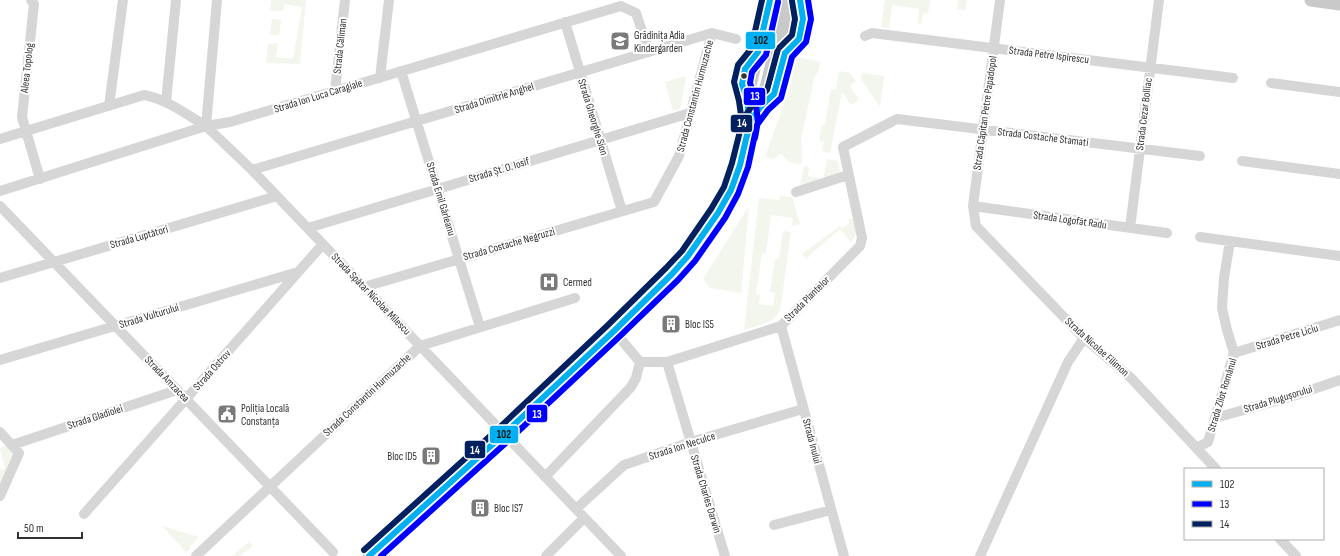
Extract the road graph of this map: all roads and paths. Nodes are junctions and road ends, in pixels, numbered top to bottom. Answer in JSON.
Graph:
{"nodes":[{"id":1,"x":122,"y":0,"type":"edge"},
{"id":2,"x":176,"y":0,"type":"edge"},
{"id":3,"x":217,"y":0,"type":"edge"},
{"id":4,"x":345,"y":0,"type":"edge"},
{"id":5,"x":389,"y":0,"type":"edge"},
{"id":6,"x":770,"y":0,"type":"edge"},
{"id":7,"x":787,"y":0,"type":"edge"},
{"id":8,"x":799,"y":0,"type":"edge"},
{"id":9,"x":1000,"y":0,"type":"edge"},
{"id":10,"x":1159,"y":0,"type":"edge"},
{"id":11,"x":1311,"y":0,"type":"edge"},
{"id":12,"x":33,"y":2,"type":"edge"},
{"id":13,"x":1340,"y":4,"type":"edge"},
{"id":14,"x":565,"y":22,"type":"junction"},
{"id":15,"x":712,"y":33,"type":"junction"},
{"id":16,"x":865,"y":36,"type":"dead end"},
{"id":17,"x":736,"y":39,"type":"dead end"},
{"id":18,"x":994,"y":48,"type":"junction"},
{"id":19,"x":649,"y":52,"type":"junction"},
{"id":20,"x":1150,"y":68,"type":"junction"},
{"id":21,"x":401,"y":71,"type":"junction"},
{"id":22,"x":580,"y":72,"type":"junction"},
{"id":23,"x":380,"y":78,"type":"junction"},
{"id":24,"x":1234,"y":78,"type":"dead end"},
{"id":25,"x":1271,"y":83,"type":"dead end"},
{"id":26,"x":335,"y":91,"type":"junction"},
{"id":27,"x":1340,"y":92,"type":"edge"},
{"id":28,"x":166,"y":102,"type":"junction"},
{"id":29,"x":762,"y":105,"type":"junction"},
{"id":30,"x":110,"y":106,"type":"junction"},
{"id":31,"x":690,"y":113,"type":"junction"},
{"id":32,"x":416,"y":121,"type":"junction"},
{"id":33,"x":750,"y":122,"type":"junction"},
{"id":34,"x":206,"y":126,"type":"junction"},
{"id":35,"x":983,"y":129,"type":"junction"},
{"id":36,"x":27,"y":131,"type":"junction"},
{"id":37,"x":0,"y":139,"type":"edge"},
{"id":38,"x":600,"y":140,"type":"junction"},
{"id":39,"x":842,"y":147,"type":"joint"},
{"id":40,"x":1140,"y":149,"type":"junction"},
{"id":41,"x":1200,"y":156,"type":"dead end"},
{"id":42,"x":1242,"y":161,"type":"dead end"},
{"id":43,"x":252,"y":170,"type":"junction"},
{"id":44,"x":1340,"y":174,"type":"edge"},
{"id":45,"x":848,"y":175,"type":"junction"},
{"id":46,"x":40,"y":179,"type":"junction"},
{"id":47,"x":438,"y":189,"type":"junction"},
{"id":48,"x":0,"y":191,"type":"edge"},
{"id":49,"x":796,"y":192,"type":"dead end"},
{"id":50,"x":277,"y":196,"type":"junction"},
{"id":51,"x":654,"y":202,"type":"joint"},
{"id":52,"x":0,"y":206,"type":"edge"},
{"id":53,"x":973,"y":206,"type":"junction"},
{"id":54,"x":622,"y":211,"type":"junction"},
{"id":55,"x":976,"y":226,"type":"joint"},
{"id":56,"x":308,"y":228,"type":"junction"},
{"id":57,"x":1130,"y":228,"type":"junction"},
{"id":58,"x":1167,"y":233,"type":"dead end"},
{"id":59,"x":1200,"y":237,"type":"dead end"},
{"id":60,"x":1230,"y":241,"type":"junction"},
{"id":61,"x":323,"y":244,"type":"junction"},
{"id":62,"x":1340,"y":256,"type":"edge"},
{"id":63,"x":459,"y":259,"type":"junction"},
{"id":64,"x":55,"y":261,"type":"junction"},
{"id":65,"x":298,"y":272,"type":"junction"},
{"id":66,"x":0,"y":278,"type":"edge"},
{"id":67,"x":364,"y":287,"type":"junction"},
{"id":68,"x":575,"y":298,"type":"dead end"},
{"id":69,"x":1340,"y":320,"type":"edge"},
{"id":70,"x":116,"y":326,"type":"junction"},
{"id":71,"x":781,"y":326,"type":"junction"},
{"id":72,"x":480,"y":327,"type":"junction"},
{"id":73,"x":614,"y":332,"type":"junction"},
{"id":74,"x":1084,"y":338,"type":"junction"},
{"id":75,"x":420,"y":346,"type":"junction"},
{"id":76,"x":1234,"y":353,"type":"junction"},
{"id":77,"x":0,"y":360,"type":"edge"},
{"id":78,"x":640,"y":362,"type":"junction"},
{"id":79,"x":667,"y":362,"type":"junction"},
{"id":80,"x":1340,"y":380,"type":"edge"},
{"id":81,"x":177,"y":390,"type":"junction"},
{"id":82,"x":186,"y":399,"type":"junction"},
{"id":83,"x":804,"y":409,"type":"junction"},
{"id":84,"x":1215,"y":418,"type":"junction"},
{"id":85,"x":0,"y":432,"type":"edge"},
{"id":86,"x":504,"y":434,"type":"junction"},
{"id":87,"x":691,"y":442,"type":"junction"},
{"id":88,"x":12,"y":445,"type":"junction"},
{"id":89,"x":1196,"y":448,"type":"junction"},
{"id":90,"x":1215,"y":468,"type":"edge"},
{"id":91,"x":545,"y":477,"type":"junction"},
{"id":92,"x":270,"y":487,"type":"junction"},
{"id":93,"x":0,"y":496,"type":"edge"},
{"id":94,"x":576,"y":509,"type":"junction"},
{"id":95,"x":831,"y":510,"type":"junction"},
{"id":96,"x":84,"y":514,"type":"dead end"},
{"id":97,"x":584,"y":518,"type":"junction"},
{"id":98,"x":774,"y":525,"type":"dead end"},
{"id":99,"x":1281,"y":540,"type":"edge"},
{"id":100,"x":333,"y":552,"type":"dead end"},
{"id":101,"x":196,"y":556,"type":"edge"},
{"id":102,"x":370,"y":556,"type":"edge"},
{"id":103,"x":546,"y":556,"type":"edge"},
{"id":104,"x":621,"y":556,"type":"edge"},
{"id":105,"x":725,"y":556,"type":"edge"},
{"id":106,"x":844,"y":556,"type":"edge"},
{"id":107,"x":980,"y":556,"type":"edge"},
{"id":108,"x":1296,"y":556,"type":"edge"}],
"edges":[{"from":1,"to":30,"type":"street"},
{"from":2,"to":28,"type":"street"},
{"from":3,"to":34,"type":"street"},
{"from":4,"to":26,"type":"street","name":"Strada Căliman"},
{"from":5,"to":23,"type":"street"},
{"from":6,"to":33,"type":"main road"},
{"from":7,"to":29,"type":"main road"},
{"from":8,"to":29,"type":"main road"},
{"from":9,"to":18,"type":"street","name":"Strada Căpitan Petre Papadopol"},
{"from":10,"to":20,"type":"street","name":"Strada Cezar Bolliac"},
{"from":11,"to":13,"type":"main road"},
{"from":12,"to":36,"type":"street","name":"Aleea Topolog"},
{"from":14,"to":19,"type":"street","name":"Strada Ion Luca Caragiale"},
{"from":14,"to":21,"type":"street","name":"Strada Ion Luca Caragiale"},
{"from":14,"to":22,"type":"street","name":"Strada Gheorghe Sion"},
{"from":15,"to":17,"type":"street"},
{"from":15,"to":19,"type":"street","name":"Strada Dimitrie Anghel"},
{"from":15,"to":31,"type":"street","name":"Strada Constantin Hurmuzache"},
{"from":16,"to":18,"type":"street","name":"Strada Petre Ispirescu"},
{"from":18,"to":20,"type":"street","name":"Strada Petre Ispirescu"},
{"from":18,"to":35,"type":"street","name":"Strada Căpitan Petre Papadopol"},
{"from":19,"to":22,"type":"street","name":"Strada Dimitrie Anghel"},
{"from":20,"to":24,"type":"street","name":"Strada Petre Ispirescu"},
{"from":20,"to":40,"type":"street","name":"Strada Cezar Bolliac"},
{"from":21,"to":23,"type":"street","name":"Strada Ion Luca Caragiale"},
{"from":21,"to":32,"type":"street","name":"Strada Emil Gârleanu"},
{"from":22,"to":32,"type":"street","name":"Strada Dimitrie Anghel"},
{"from":22,"to":38,"type":"street","name":"Strada Gheorghe Sion"},
{"from":23,"to":26,"type":"street","name":"Strada Ion Luca Caragiale"},
{"from":25,"to":27,"type":"street"},
{"from":26,"to":34,"type":"street","name":"Strada Ion Luca Caragiale"},
{"from":28,"to":30,"type":"street"},
{"from":28,"to":34,"type":"street"},
{"from":29,"to":33,"type":"main road"},
{"from":30,"to":36,"type":"street"},
{"from":31,"to":38,"type":"street","name":"Strada Șt. O. Iosif"},
{"from":31,"to":51,"type":"street","name":"Strada Constantin Hurmuzache"},
{"from":32,"to":43,"type":"street","name":"Strada Dimitrie Anghel"},
{"from":32,"to":47,"type":"street","name":"Strada Emil Gârleanu"},
{"from":33,"to":73,"type":"main road"},
{"from":34,"to":43,"type":"street","name":"Strada Spătar Nicolae Milescu"},
{"from":34,"to":46,"type":"street","name":"Strada Ion Luca Caragiale"},
{"from":35,"to":39,"type":"street","name":"Strada Costache Stamati"},
{"from":35,"to":40,"type":"street","name":"Strada Costache Stamati"},
{"from":35,"to":53,"type":"street","name":"Strada Căpitan Petre Papadopol"},
{"from":36,"to":37,"type":"street"},
{"from":36,"to":46,"type":"street","name":"Aleea Topolog"},
{"from":38,"to":47,"type":"street","name":"Strada Șt. O. Iosif"},
{"from":38,"to":54,"type":"street","name":"Strada Gheorghe Sion"},
{"from":39,"to":45,"type":"street","name":"Strada Plantelor"},
{"from":40,"to":41,"type":"street","name":"Strada Costache Stamati"},
{"from":40,"to":57,"type":"street","name":"Strada Cezar Bolliac"},
{"from":42,"to":44,"type":"street"},
{"from":43,"to":50,"type":"street","name":"Strada Spătar Nicolae Milescu"},
{"from":45,"to":49,"type":"street"},
{"from":45,"to":71,"type":"street","name":"Strada Plantelor"},
{"from":46,"to":48,"type":"street","name":"Strada Ion Luca Caragiale"},
{"from":47,"to":56,"type":"street","name":"Strada Șt. O. Iosif"},
{"from":47,"to":63,"type":"street","name":"Strada Emil Gârleanu"},
{"from":50,"to":56,"type":"street","name":"Strada Spătar Nicolae Milescu"},
{"from":50,"to":64,"type":"street","name":"Strada Luptători"},
{"from":51,"to":54,"type":"street","name":"Strada Costache Negruzzi"},
{"from":52,"to":64,"type":"street","name":"Strada Amzacea"},
{"from":53,"to":55,"type":"street","name":"Strada Căpitan Petre Papadopol"},
{"from":53,"to":57,"type":"street","name":"Strada Logofăt Radu"},
{"from":54,"to":63,"type":"street","name":"Strada Costache Negruzzi"},
{"from":55,"to":74,"type":"street","name":"Strada Nicolae Filimon"},
{"from":56,"to":61,"type":"street","name":"Strada Spătar Nicolae Milescu"},
{"from":57,"to":58,"type":"street","name":"Strada Logofăt Radu"},
{"from":59,"to":60,"type":"street"},
{"from":60,"to":62,"type":"street"},
{"from":60,"to":76,"type":"street","name":"Strada Zilot Românul"},
{"from":61,"to":65,"type":"street","name":"Strada Ostrov"},
{"from":61,"to":67,"type":"street","name":"Strada Spătar Nicolae Milescu"},
{"from":63,"to":67,"type":"street","name":"Strada Costache Negruzzi"},
{"from":63,"to":72,"type":"street","name":"Strada Emil Gârleanu"},
{"from":64,"to":66,"type":"street","name":"Strada Luptători"},
{"from":64,"to":70,"type":"street","name":"Strada Amzacea"},
{"from":65,"to":70,"type":"street","name":"Strada Vulturului"},
{"from":65,"to":82,"type":"street","name":"Strada Ostrov"},
{"from":67,"to":75,"type":"street","name":"Strada Spătar Nicolae Milescu"},
{"from":68,"to":72,"type":"street","name":"Strada Constantin Hurmuzache"},
{"from":69,"to":76,"type":"street","name":"Strada Petre Liciu"},
{"from":70,"to":77,"type":"street","name":"Strada Vulturului"},
{"from":70,"to":81,"type":"street","name":"Strada Amzacea"},
{"from":71,"to":79,"type":"street","name":"Strada Plantelor"},
{"from":71,"to":83,"type":"street","name":"Strada Inului"},
{"from":72,"to":75,"type":"street","name":"Strada Constantin Hurmuzache"},
{"from":73,"to":78,"type":"street"},
{"from":73,"to":86,"type":"main road"},
{"from":74,"to":89,"type":"street","name":"Strada Nicolae Filimon"},
{"from":74,"to":107,"type":"street"},
{"from":75,"to":86,"type":"street","name":"Strada Spătar Nicolae Milescu"},
{"from":75,"to":92,"type":"street","name":"Strada Constantin Hurmuzache"},
{"from":76,"to":84,"type":"street","name":"Strada Zilot Românul"},
{"from":78,"to":79,"type":"street","name":"Strada Plantelor"},
{"from":78,"to":91,"type":"street"},
{"from":79,"to":87,"type":"street","name":"Strada Charles Darwin"},
{"from":80,"to":84,"type":"street","name":"Strada Plugușorului"},
{"from":81,"to":82,"type":"street","name":"Strada Amzacea"},
{"from":81,"to":88,"type":"street","name":"Strada Gladiolei"},
{"from":82,"to":92,"type":"street","name":"Strada Amzacea"},
{"from":82,"to":96,"type":"street","name":"Strada Ostrov"},
{"from":83,"to":87,"type":"street","name":"Strada Ion Neculce"},
{"from":83,"to":95,"type":"street","name":"Strada Inului"},
{"from":84,"to":89,"type":"street","name":"Strada Zilot Românul"},
{"from":85,"to":88,"type":"street"},
{"from":86,"to":91,"type":"street","name":"Strada Spătar Nicolae Milescu"},
{"from":86,"to":102,"type":"main road"},
{"from":87,"to":94,"type":"street","name":"Strada Ion Neculce"},
{"from":87,"to":105,"type":"street","name":"Strada Charles Darwin"},
{"from":88,"to":93,"type":"street"},
{"from":89,"to":90,"type":"street","name":"Strada Nicolae Filimon"},
{"from":91,"to":94,"type":"street","name":"Strada Spătar Nicolae Milescu"},
{"from":92,"to":100,"type":"street","name":"Strada Amzacea"},
{"from":92,"to":101,"type":"street","name":"Strada Constantin Hurmuzache"},
{"from":94,"to":97,"type":"street","name":"Strada Spătar Nicolae Milescu"},
{"from":95,"to":98,"type":"street"},
{"from":95,"to":106,"type":"street","name":"Strada Inului"},
{"from":97,"to":103,"type":"street"},
{"from":97,"to":104,"type":"street","name":"Strada Spătar Nicolae Milescu"},
{"from":99,"to":108,"type":"street"}]}
